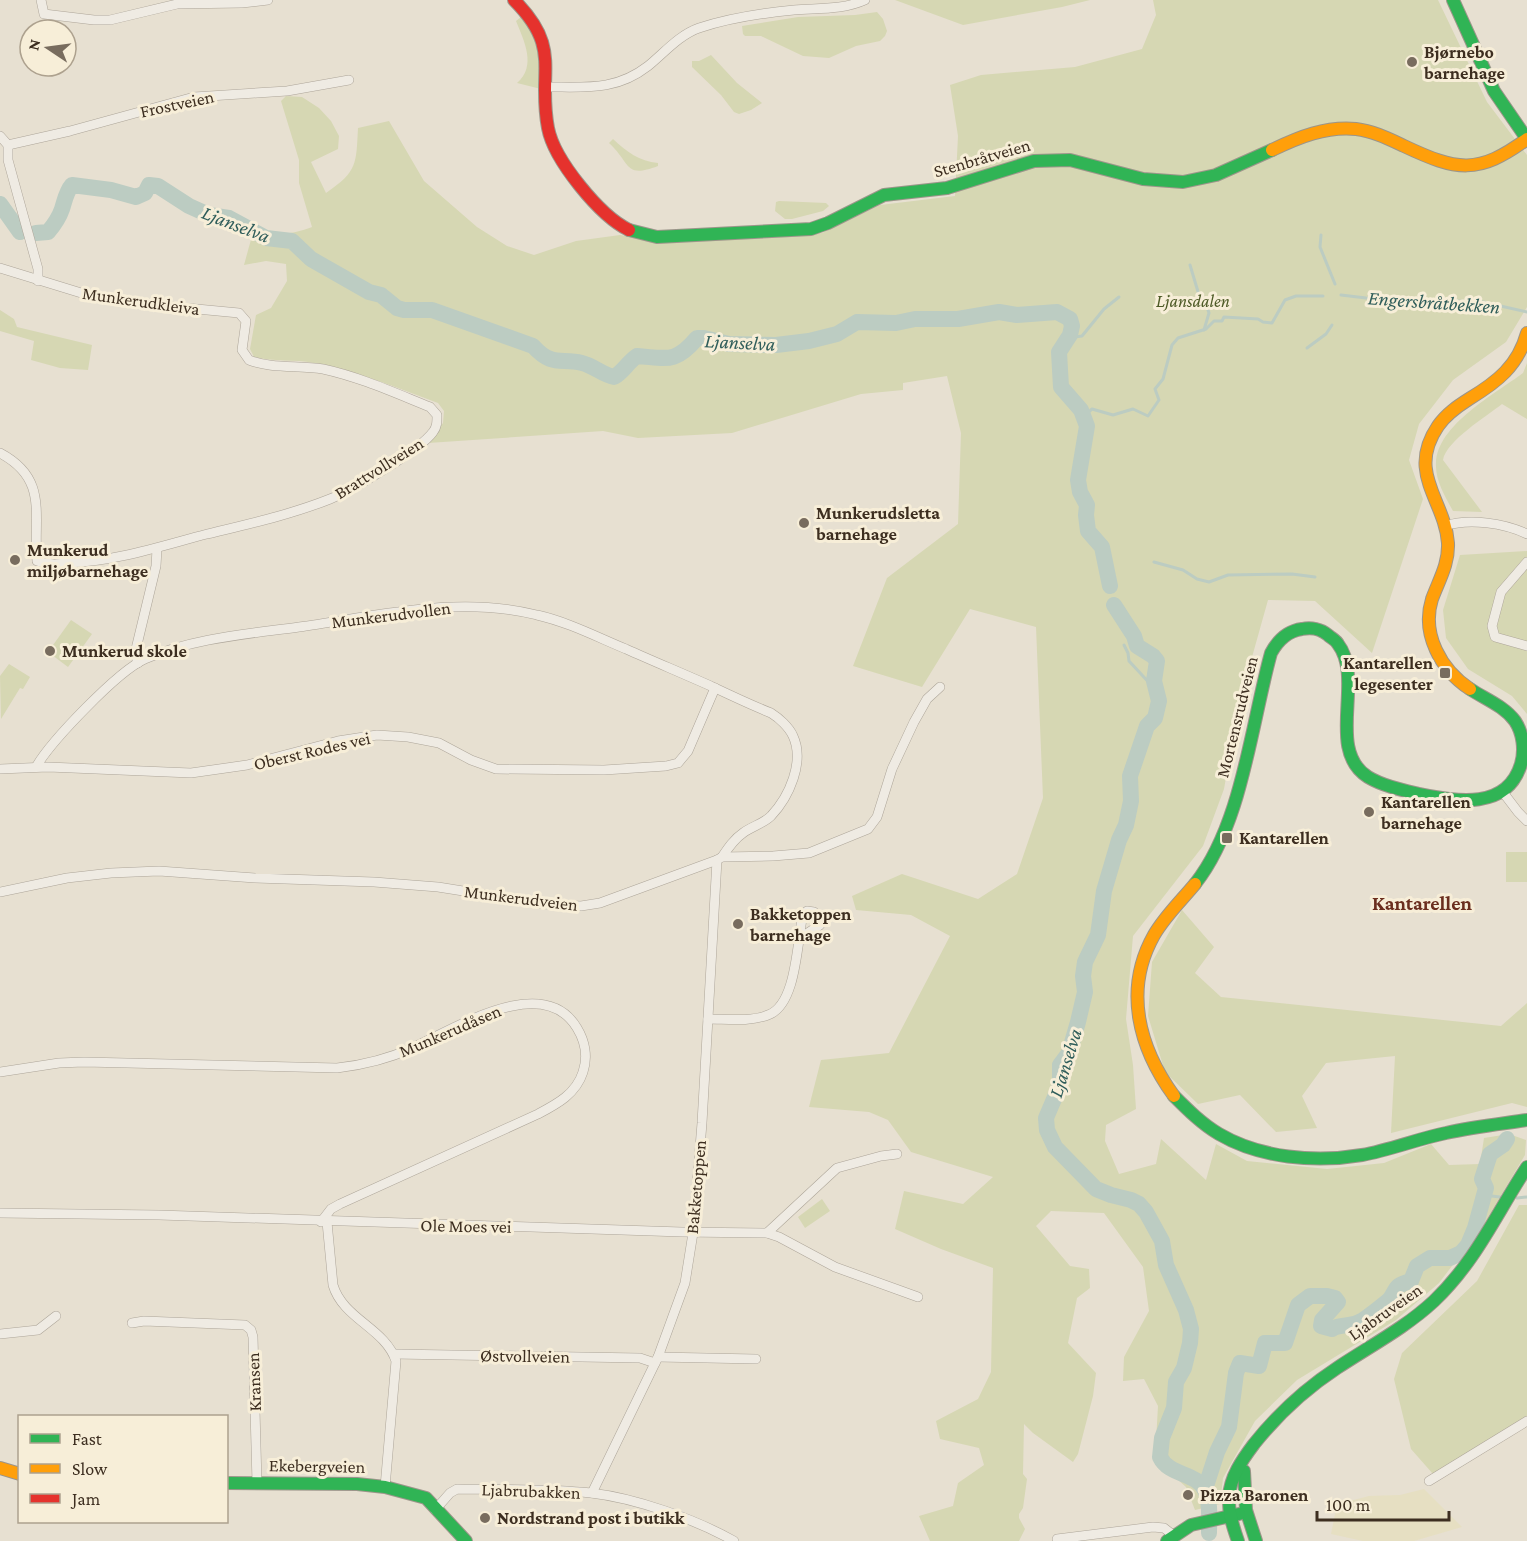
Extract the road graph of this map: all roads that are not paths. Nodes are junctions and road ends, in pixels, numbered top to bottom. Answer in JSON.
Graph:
{"nodes":[{"id":1,"x":41,"y":0,"type":"edge"},
{"id":2,"x":268,"y":0,"type":"edge"},
{"id":3,"x":514,"y":0,"type":"edge"},
{"id":4,"x":865,"y":0,"type":"edge"},
{"id":5,"x":1453,"y":0,"type":"edge"},
{"id":6,"x":350,"y":80,"type":"dead end"},
{"id":7,"x":548,"y":87,"type":"junction"},
{"id":8,"x":0,"y":136,"type":"edge"},
{"id":9,"x":1527,"y":139,"type":"edge"},
{"id":10,"x":8,"y":145,"type":"junction"},
{"id":11,"x":0,"y":268,"type":"edge"},
{"id":12,"x":38,"y":280,"type":"junction"},
{"id":13,"x":246,"y":321,"type":"joint"},
{"id":14,"x":1525,"y":339,"type":"edge"},
{"id":15,"x":0,"y":453,"type":"edge"},
{"id":16,"x":1444,"y":526,"type":"junction"},
{"id":17,"x":1527,"y":534,"type":"edge"},
{"id":18,"x":157,"y":549,"type":"junction"},
{"id":19,"x":1527,"y":562,"type":"edge"},
{"id":20,"x":1527,"y":646,"type":"edge"},
{"id":21,"x":138,"y":663,"type":"junction"},
{"id":22,"x":940,"y":687,"type":"dead end"},
{"id":23,"x":715,"y":688,"type":"junction"},
{"id":24,"x":36,"y":767,"type":"junction"},
{"id":25,"x":0,"y":769,"type":"edge"},
{"id":26,"x":1502,"y":791,"type":"junction"},
{"id":27,"x":1527,"y":821,"type":"edge"},
{"id":28,"x":720,"y":859,"type":"junction"},
{"id":29,"x":0,"y":892,"type":"edge"},
{"id":30,"x":800,"y":938,"type":"dead end"},
{"id":31,"x":708,"y":1019,"type":"junction"},
{"id":32,"x":0,"y":1072,"type":"edge"},
{"id":33,"x":1527,"y":1120,"type":"edge"},
{"id":34,"x":1514,"y":1123,"type":"junction"},
{"id":35,"x":1527,"y":1128,"type":"edge"},
{"id":36,"x":897,"y":1154,"type":"dead end"},
{"id":37,"x":1527,"y":1167,"type":"edge"},
{"id":38,"x":0,"y":1213,"type":"edge"},
{"id":39,"x":324,"y":1222,"type":"junction"},
{"id":40,"x":693,"y":1233,"type":"junction"},
{"id":41,"x":767,"y":1233,"type":"junction"},
{"id":42,"x":918,"y":1297,"type":"dead end"},
{"id":43,"x":56,"y":1316,"type":"dead end"},
{"id":44,"x":132,"y":1323,"type":"dead end"},
{"id":45,"x":0,"y":1334,"type":"edge"},
{"id":46,"x":394,"y":1354,"type":"junction"},
{"id":47,"x":756,"y":1359,"type":"dead end"},
{"id":48,"x":656,"y":1360,"type":"junction"},
{"id":49,"x":1527,"y":1421,"type":"edge"},
{"id":50,"x":1261,"y":1435,"type":"junction"},
{"id":51,"x":0,"y":1468,"type":"edge"},
{"id":52,"x":1244,"y":1471,"type":"junction"},
{"id":53,"x":18,"y":1473,"type":"edge"},
{"id":54,"x":1429,"y":1481,"type":"dead end"},
{"id":55,"x":228,"y":1483,"type":"edge"},
{"id":56,"x":257,"y":1483,"type":"junction"},
{"id":57,"x":386,"y":1487,"type":"junction"},
{"id":58,"x":592,"y":1493,"type":"junction"},
{"id":59,"x":435,"y":1510,"type":"junction"},
{"id":60,"x":1228,"y":1516,"type":"junction"},
{"id":61,"x":1170,"y":1538,"type":"edge"},
{"id":62,"x":1057,"y":1539,"type":"dead end"},
{"id":63,"x":466,"y":1541,"type":"edge"},
{"id":64,"x":734,"y":1541,"type":"edge"},
{"id":65,"x":1238,"y":1541,"type":"edge"},
{"id":66,"x":1248,"y":1541,"type":"edge"},
{"id":67,"x":1256,"y":1541,"type":"edge"}],
"edges":[{"from":1,"to":2,"type":"street"},
{"from":3,"to":7,"type":"street","name":"Stenbråtveien"},
{"from":4,"to":7,"type":"street"},
{"from":5,"to":9,"type":"street"},
{"from":6,"to":10,"type":"street","name":"Frostveien"},
{"from":7,"to":9,"type":"street","name":"Stenbråtveien"},
{"from":8,"to":10,"type":"street"},
{"from":10,"to":12,"type":"street"},
{"from":11,"to":12,"type":"street","name":"Munkerudkleiva"},
{"from":12,"to":13,"type":"street","name":"Munkerudkleiva"},
{"from":13,"to":18,"type":"street","name":"Brattvollveien"},
{"from":14,"to":16,"type":"street"},
{"from":15,"to":18,"type":"street","name":"Brattvollveien"},
{"from":16,"to":17,"type":"street"},
{"from":16,"to":26,"type":"street"},
{"from":18,"to":21,"type":"street"},
{"from":19,"to":20,"type":"street"},
{"from":21,"to":23,"type":"street","name":"Munkerudvollen"},
{"from":21,"to":24,"type":"street","name":"Munkerudvollen"},
{"from":22,"to":28,"type":"street","name":"Munkerudveien"},
{"from":23,"to":24,"type":"street","name":"Oberst Rodes vei"},
{"from":23,"to":28,"type":"street","name":"Munkerudvollen"},
{"from":24,"to":25,"type":"street","name":"Oberst Rodes vei"},
{"from":26,"to":27,"type":"street"},
{"from":26,"to":34,"type":"street","name":"Mortensrudveien"},
{"from":28,"to":29,"type":"street","name":"Munkerudveien"},
{"from":28,"to":31,"type":"street","name":"Bakketoppen"},
{"from":30,"to":31,"type":"street"},
{"from":31,"to":40,"type":"street","name":"Bakketoppen"},
{"from":32,"to":39,"type":"street","name":"Munkerudåsen"},
{"from":33,"to":34,"type":"street","name":"Mortensrudveien"},
{"from":34,"to":35,"type":"street","name":"Mortensrudveien"},
{"from":36,"to":41,"type":"street"},
{"from":37,"to":50,"type":"street","name":"Ljabruveien"},
{"from":38,"to":39,"type":"street","name":"Ole Moes vei"},
{"from":39,"to":40,"type":"street","name":"Ole Moes vei"},
{"from":39,"to":46,"type":"street"},
{"from":40,"to":41,"type":"street","name":"Ole Moes vei"},
{"from":40,"to":48,"type":"street","name":"Bakketoppen"},
{"from":41,"to":42,"type":"street","name":"Ole Moes vei"},
{"from":43,"to":45,"type":"street"},
{"from":44,"to":56,"type":"street","name":"Kransen"},
{"from":46,"to":48,"type":"street","name":"Østvollveien"},
{"from":46,"to":57,"type":"street"},
{"from":47,"to":48,"type":"street","name":"Østvollveien"},
{"from":48,"to":58,"type":"street","name":"Bakketoppen"},
{"from":49,"to":54,"type":"street"},
{"from":50,"to":52,"type":"street","name":"Ljabruveien"},
{"from":50,"to":60,"type":"street","name":"Ljabruveien"},
{"from":51,"to":53,"type":"street"},
{"from":52,"to":60,"type":"street","name":"Ljabruveien"},
{"from":52,"to":67,"type":"street","name":"Ljabruveien"},
{"from":55,"to":56,"type":"street","name":"Ekebergveien"},
{"from":56,"to":57,"type":"street","name":"Ekebergveien"},
{"from":57,"to":59,"type":"street","name":"Ekebergveien"},
{"from":58,"to":59,"type":"street","name":"Ljabrubakken"},
{"from":58,"to":64,"type":"street","name":"Ljabrubakken"},
{"from":59,"to":63,"type":"street","name":"Ekebergveien"},
{"from":60,"to":61,"type":"street"},
{"from":60,"to":65,"type":"street"},
{"from":60,"to":66,"type":"street"},
{"from":61,"to":62,"type":"street"}]}
